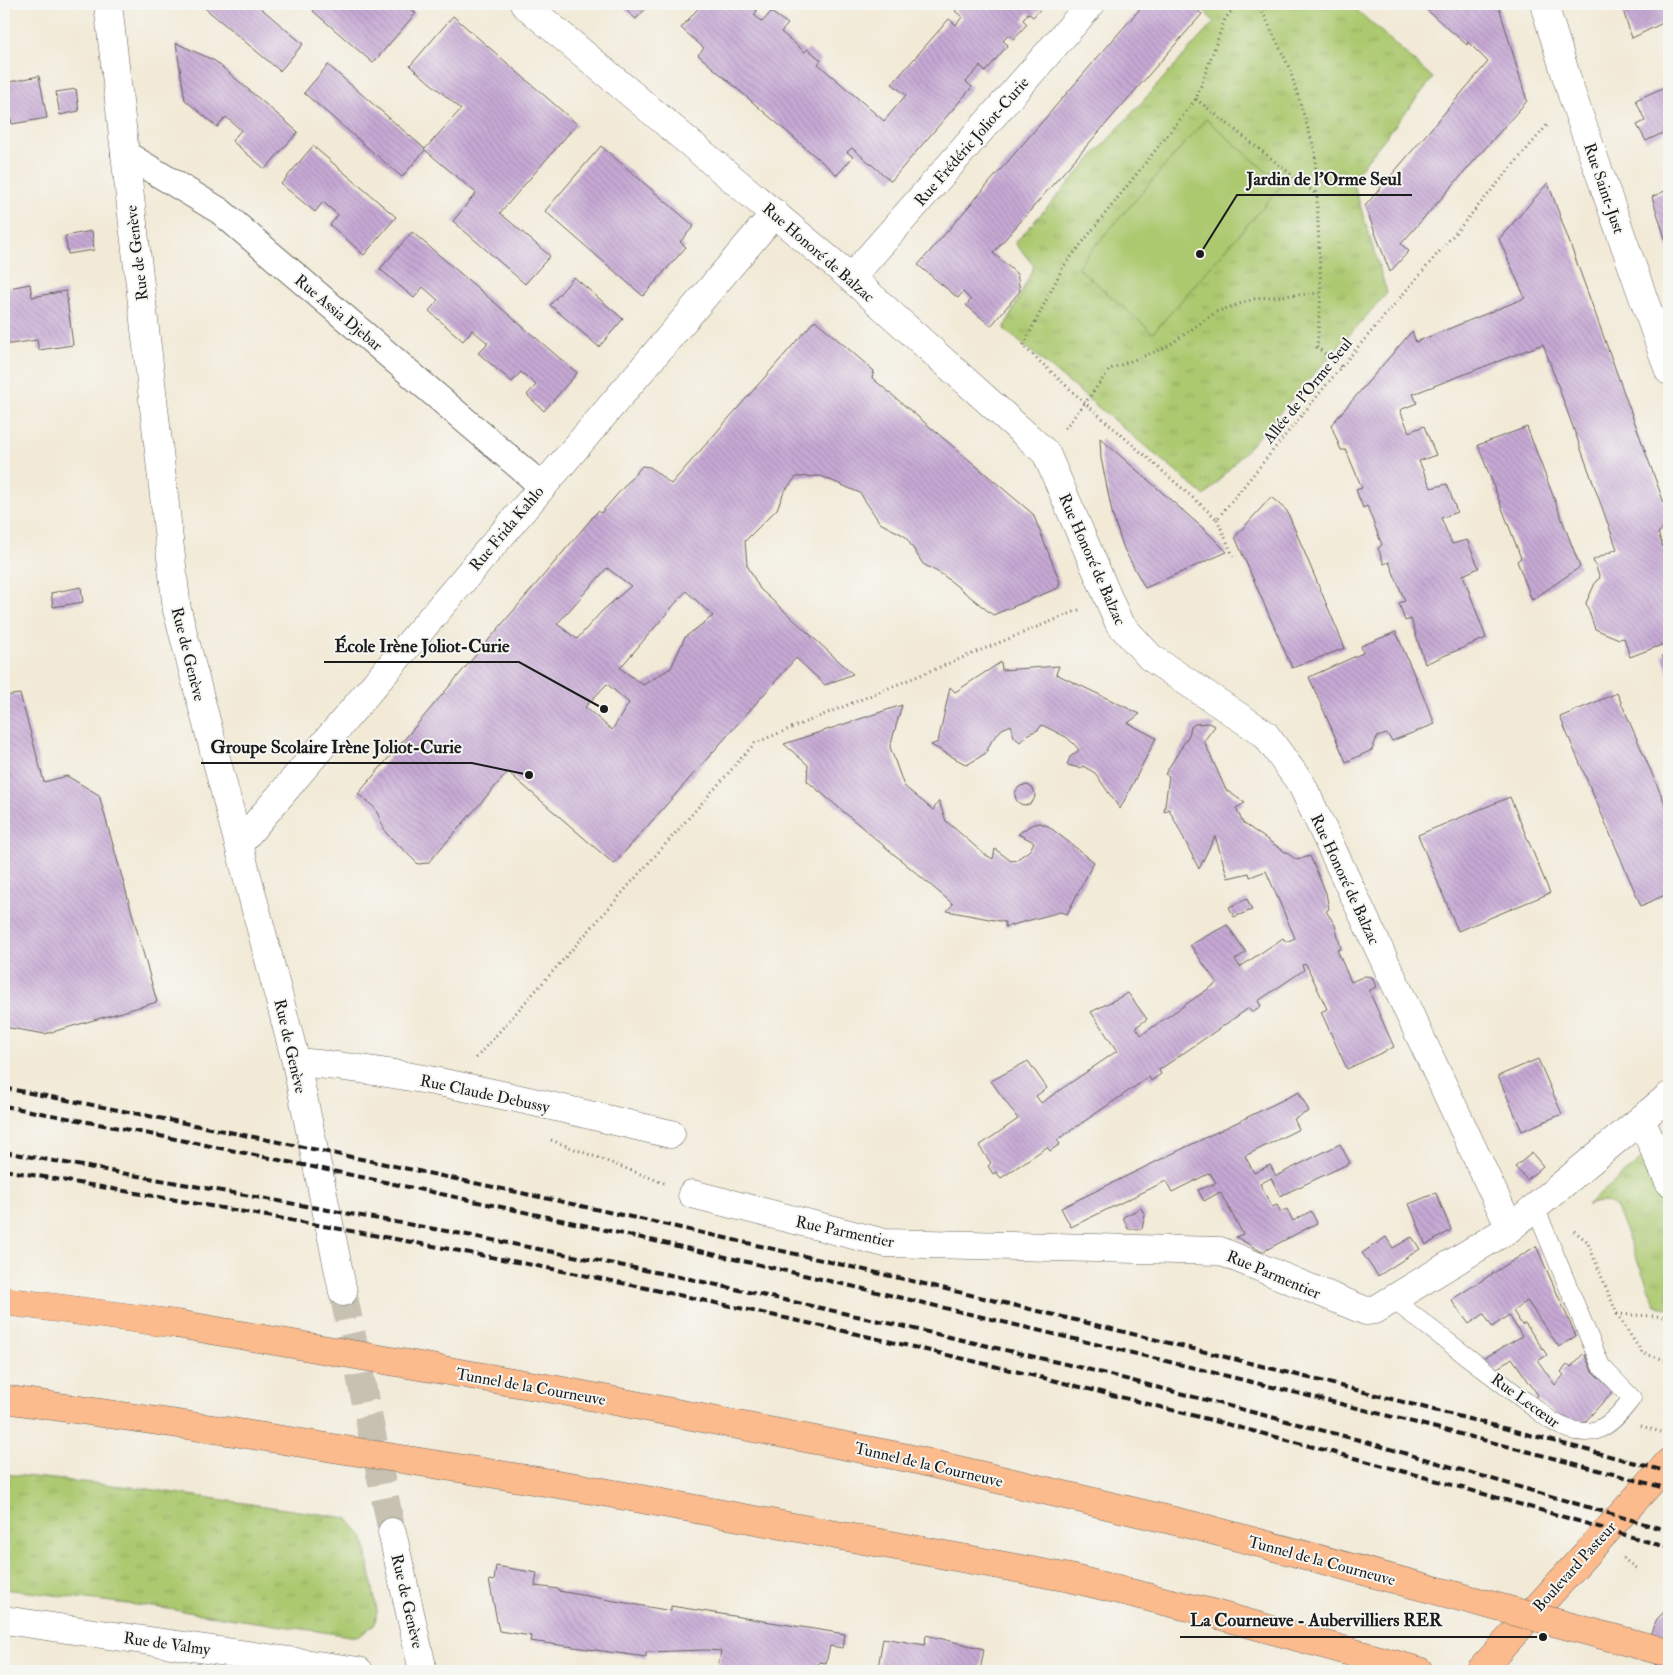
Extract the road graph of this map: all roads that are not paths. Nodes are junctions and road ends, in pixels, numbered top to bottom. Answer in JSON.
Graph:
{"nodes":[{"id":1,"x":108,"y":4,"type":"edge"},
{"id":2,"x":524,"y":4,"type":"edge"},
{"id":3,"x":1090,"y":4,"type":"edge"},
{"id":4,"x":1544,"y":4,"type":"edge"},
{"id":5,"x":124,"y":153,"type":"junction"},
{"id":6,"x":775,"y":213,"type":"junction"},
{"id":7,"x":850,"y":278,"type":"junction"},
{"id":8,"x":1669,"y":372,"type":"edge"},
{"id":9,"x":542,"y":486,"type":"junction"},
{"id":10,"x":239,"y":844,"type":"junction"},
{"id":11,"x":296,"y":1062,"type":"junction"},
{"id":12,"x":1669,"y":1096,"type":"edge"},
{"id":13,"x":1641,"y":1120,"type":"junction"},
{"id":14,"x":671,"y":1134,"type":"dead end"},
{"id":15,"x":1669,"y":1182,"type":"edge"},
{"id":16,"x":692,"y":1194,"type":"road end"},
{"id":17,"x":1535,"y":1207,"type":"junction"},
{"id":18,"x":1510,"y":1228,"type":"junction"},
{"id":19,"x":4,"y":1283,"type":"edge"},
{"id":20,"x":343,"y":1292,"type":"tunnel mouth"},
{"id":21,"x":1392,"y":1299,"type":"junction"},
{"id":22,"x":13,"y":1302,"type":"edge"},
{"id":23,"x":5,"y":1400,"type":"edge"},
{"id":24,"x":1669,"y":1462,"type":"edge"},
{"id":25,"x":392,"y":1532,"type":"tunnel mouth"},
{"id":26,"x":4,"y":1620,"type":"edge"},
{"id":27,"x":1669,"y":1653,"type":"edge"},
{"id":28,"x":359,"y":1671,"type":"edge"},
{"id":29,"x":424,"y":1671,"type":"edge"},
{"id":30,"x":1419,"y":1671,"type":"edge"},
{"id":31,"x":1480,"y":1671,"type":"edge"}],
"edges":[{"from":1,"to":5,"type":"street","name":"Rue de Genève"},
{"from":2,"to":6,"type":"street","name":"Rue Honoré de Balzac"},
{"from":3,"to":7,"type":"street","name":"Rue Frédéric Joliot-Curie"},
{"from":4,"to":8,"type":"street","name":"Rue Saint-Just"},
{"from":5,"to":9,"type":"street","name":"Rue Assia Djebar"},
{"from":5,"to":10,"type":"street","name":"Rue de Genève"},
{"from":6,"to":7,"type":"street","name":"Rue Honoré de Balzac"},
{"from":6,"to":9,"type":"street","name":"Rue Frida Kahlo"},
{"from":7,"to":18,"type":"street","name":"Rue Honoré de Balzac"},
{"from":9,"to":10,"type":"street","name":"Rue Frida Kahlo"},
{"from":10,"to":11,"type":"street","name":"Rue de Genève"},
{"from":11,"to":14,"type":"street","name":"Rue Claude Debussy"},
{"from":11,"to":20,"type":"street","name":"Rue de Genève"},
{"from":12,"to":13,"type":"street","name":"Rue Parmentier"},
{"from":13,"to":15,"type":"street"},
{"from":13,"to":17,"type":"street","name":"Rue Parmentier"},
{"from":16,"to":21,"type":"street","name":"Rue Parmentier"},
{"from":17,"to":18,"type":"street","name":"Rue Parmentier"},
{"from":17,"to":21,"type":"lane","name":"Rue Lecœur"},
{"from":18,"to":21,"type":"street","name":"Rue Parmentier"},
{"from":19,"to":22,"type":"main road"},
{"from":22,"to":27,"type":"main road","name":"Tunnel de la Courneuve","bridge":true},
{"from":23,"to":30,"type":"main road"},
{"from":24,"to":31,"type":"main road","name":"Boulevard Pasteur"},
{"from":25,"to":29,"type":"street","name":"Rue de Genève"},
{"from":26,"to":28,"type":"street","name":"Rue de Valmy"}]}
